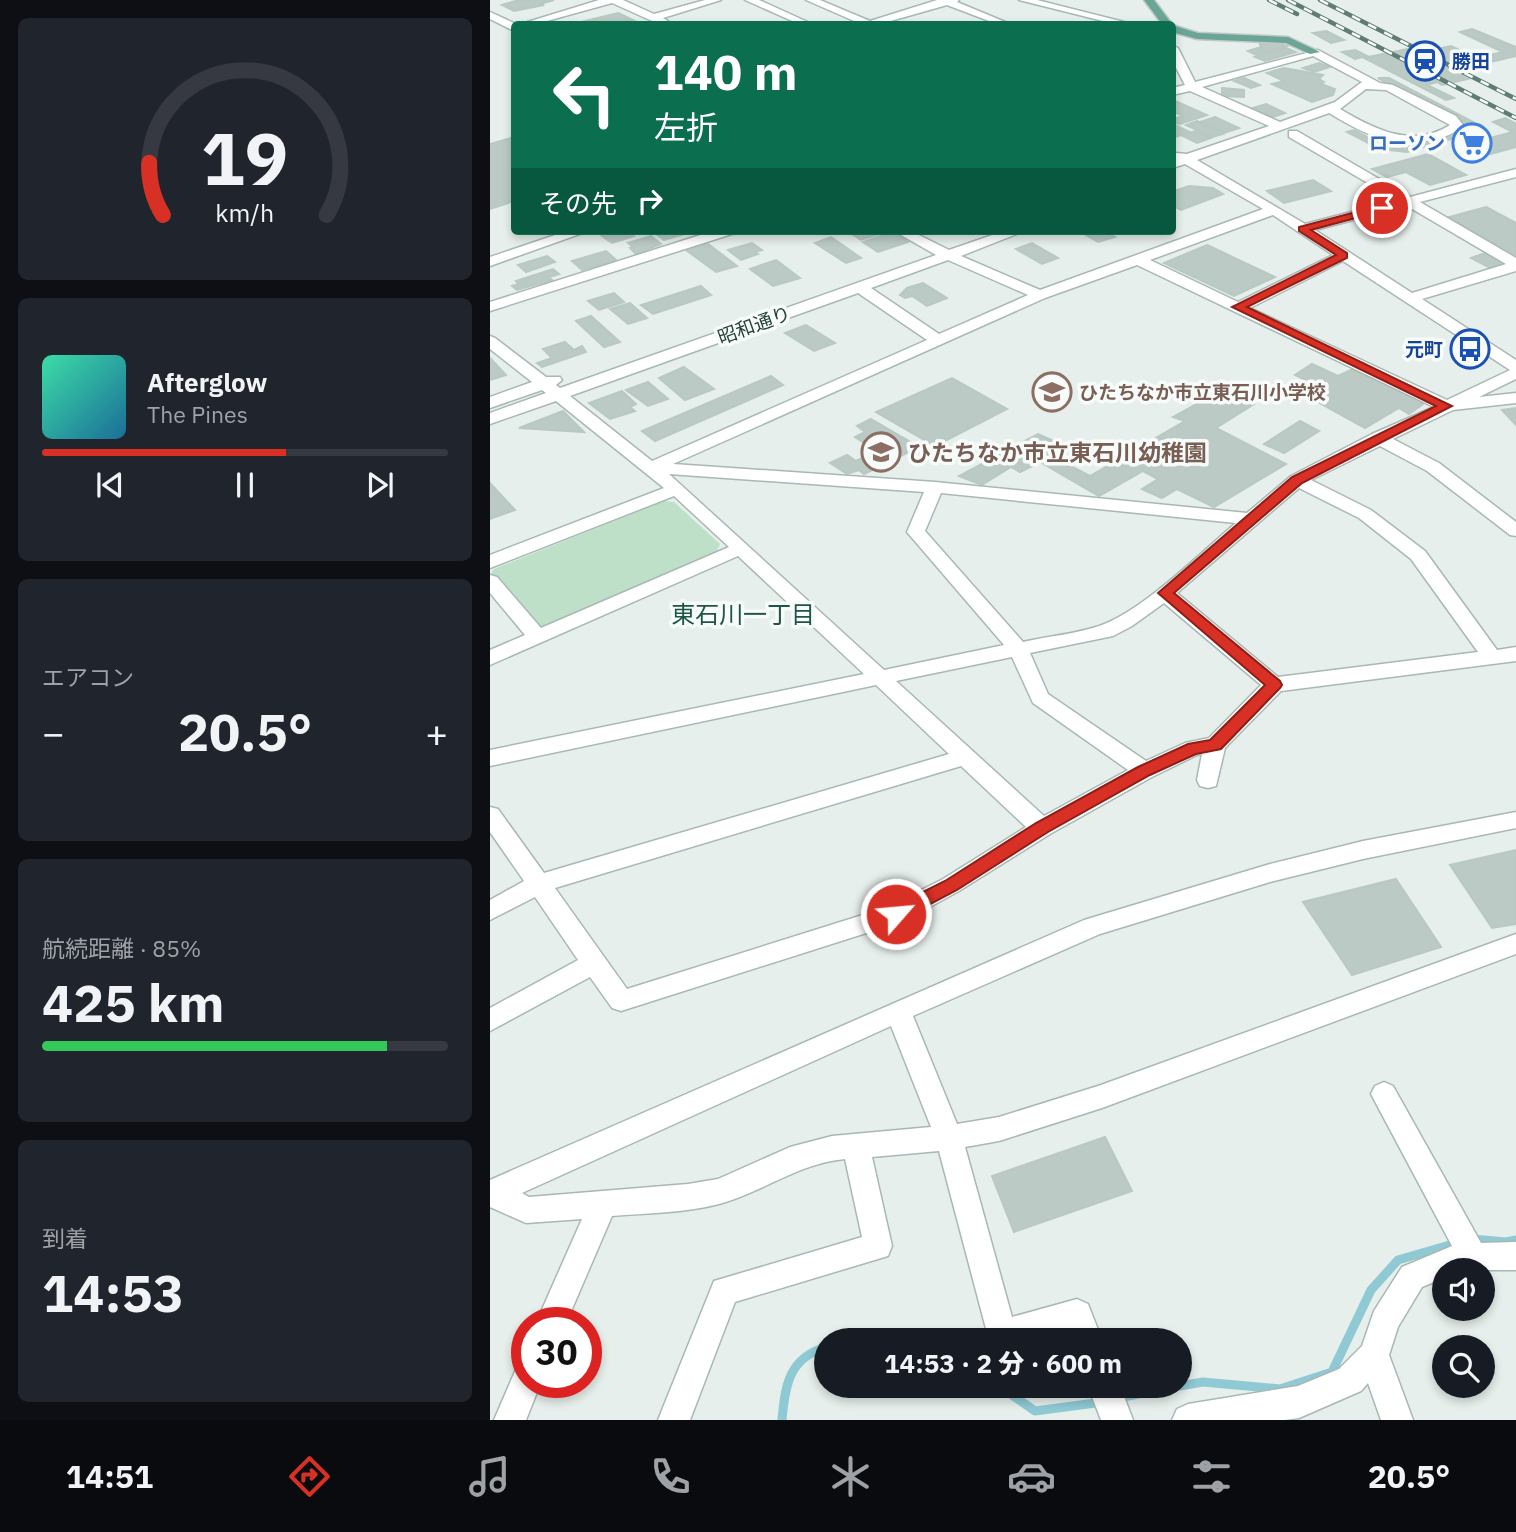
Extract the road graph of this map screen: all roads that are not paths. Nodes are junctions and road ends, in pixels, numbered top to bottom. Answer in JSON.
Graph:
{"nodes":[{"id":1,"x":613,"y":0,"type":"edge"},
{"id":2,"x":716,"y":0,"type":"edge"},
{"id":3,"x":750,"y":0,"type":"edge"},
{"id":4,"x":811,"y":0,"type":"edge"},
{"id":5,"x":1024,"y":0,"type":"edge"},
{"id":6,"x":1149,"y":0,"type":"edge"},
{"id":7,"x":948,"y":1,"type":"edge"},
{"id":8,"x":833,"y":9,"type":"junction"},
{"id":9,"x":490,"y":15,"type":"edge"},
{"id":10,"x":653,"y":18,"type":"junction"},
{"id":11,"x":537,"y":21,"type":"edge"},
{"id":12,"x":660,"y":21,"type":"edge"},
{"id":13,"x":800,"y":21,"type":"edge"},
{"id":14,"x":804,"y":21,"type":"edge"},
{"id":15,"x":863,"y":21,"type":"edge"},
{"id":16,"x":880,"y":21,"type":"edge"},
{"id":17,"x":998,"y":21,"type":"edge"},
{"id":18,"x":1114,"y":21,"type":"edge"},
{"id":19,"x":1165,"y":21,"type":"edge"},
{"id":20,"x":511,"y":26,"type":"edge"},
{"id":21,"x":511,"y":29,"type":"edge"},
{"id":22,"x":1176,"y":30,"type":"edge"},
{"id":23,"x":502,"y":31,"type":"dead end"},
{"id":24,"x":1314,"y":52,"type":"junction"},
{"id":25,"x":1176,"y":56,"type":"edge"},
{"id":26,"x":1346,"y":70,"type":"junction"},
{"id":27,"x":1375,"y":84,"type":"junction"},
{"id":28,"x":1192,"y":87,"type":"junction"},
{"id":29,"x":1357,"y":88,"type":"junction"},
{"id":30,"x":1176,"y":91,"type":"edge"},
{"id":31,"x":1330,"y":108,"type":"junction"},
{"id":32,"x":1356,"y":123,"type":"junction"},
{"id":33,"x":1280,"y":126,"type":"junction"},
{"id":34,"x":1293,"y":134,"type":"junction"},
{"id":35,"x":1176,"y":154,"type":"edge"},
{"id":36,"x":1187,"y":159,"type":"junction"},
{"id":37,"x":1176,"y":163,"type":"edge"},
{"id":38,"x":1202,"y":166,"type":"junction"},
{"id":39,"x":1516,"y":173,"type":"edge"},
{"id":40,"x":1176,"y":175,"type":"edge"},
{"id":41,"x":1501,"y":177,"type":"junction"},
{"id":42,"x":1516,"y":185,"type":"edge"},
{"id":43,"x":1409,"y":201,"type":"junction"},
{"id":44,"x":1274,"y":210,"type":"junction"},
{"id":45,"x":1303,"y":229,"type":"junction"},
{"id":46,"x":569,"y":235,"type":"edge"},
{"id":47,"x":715,"y":235,"type":"edge"},
{"id":48,"x":908,"y":235,"type":"edge"},
{"id":49,"x":969,"y":235,"type":"edge"},
{"id":50,"x":1006,"y":235,"type":"edge"},
{"id":51,"x":932,"y":248,"type":"junction"},
{"id":52,"x":949,"y":255,"type":"junction"},
{"id":53,"x":1344,"y":256,"type":"junction"},
{"id":54,"x":1138,"y":260,"type":"junction"},
{"id":55,"x":490,"y":262,"type":"edge"},
{"id":56,"x":1516,"y":265,"type":"edge"},
{"id":57,"x":860,"y":287,"type":"junction"},
{"id":58,"x":1041,"y":295,"type":"junction"},
{"id":59,"x":1410,"y":298,"type":"junction"},
{"id":60,"x":490,"y":307,"type":"edge"},
{"id":61,"x":1238,"y":307,"type":"junction"},
{"id":62,"x":490,"y":341,"type":"edge"},
{"id":63,"x":939,"y":341,"type":"junction"},
{"id":64,"x":1516,"y":367,"type":"edge"},
{"id":65,"x":1516,"y":373,"type":"edge"},
{"id":66,"x":553,"y":388,"type":"junction"},
{"id":67,"x":1516,"y":398,"type":"edge"},
{"id":68,"x":490,"y":403,"type":"edge"},
{"id":69,"x":1446,"y":406,"type":"junction"},
{"id":70,"x":490,"y":419,"type":"edge"},
{"id":71,"x":1378,"y":438,"type":"junction"},
{"id":72,"x":652,"y":467,"type":"junction"},
{"id":73,"x":1297,"y":480,"type":"junction"},
{"id":74,"x":935,"y":487,"type":"junction"},
{"id":75,"x":677,"y":489,"type":"junction"},
{"id":76,"x":1251,"y":519,"type":"junction"},
{"id":77,"x":1516,"y":531,"type":"edge"},
{"id":78,"x":742,"y":548,"type":"junction"},
{"id":79,"x":490,"y":562,"type":"edge"},
{"id":80,"x":490,"y":580,"type":"edge"},
{"id":81,"x":1165,"y":593,"type":"junction"},
{"id":82,"x":538,"y":637,"type":"junction"},
{"id":83,"x":1018,"y":649,"type":"junction"},
{"id":84,"x":1516,"y":654,"type":"edge"},
{"id":85,"x":1493,"y":657,"type":"junction"},
{"id":86,"x":490,"y":658,"type":"edge"},
{"id":87,"x":880,"y":676,"type":"junction"},
{"id":88,"x":1275,"y":685,"type":"junction"},
{"id":89,"x":1215,"y":745,"type":"junction"},
{"id":90,"x":967,"y":756,"type":"junction"},
{"id":91,"x":490,"y":758,"type":"edge"},
{"id":92,"x":1144,"y":771,"type":"junction"},
{"id":93,"x":1208,"y":780,"type":"dead end"},
{"id":94,"x":490,"y":815,"type":"edge"},
{"id":95,"x":1516,"y":820,"type":"edge"},
{"id":96,"x":1042,"y":828,"type":"junction"},
{"id":97,"x":539,"y":884,"type":"junction"},
{"id":98,"x":490,"y":911,"type":"edge"},
{"id":99,"x":1516,"y":944,"type":"edge"},
{"id":100,"x":596,"y":962,"type":"junction"},
{"id":101,"x":898,"y":1011,"type":"junction"},
{"id":102,"x":490,"y":1020,"type":"edge"},
{"id":103,"x":1384,"y":1094,"type":"dead end"},
{"id":104,"x":949,"y":1138,"type":"junction"},
{"id":105,"x":856,"y":1145,"type":"junction"},
{"id":106,"x":492,"y":1193,"type":"edge"},
{"id":107,"x":603,"y":1204,"type":"junction"},
{"id":108,"x":1473,"y":1256,"type":"junction"},
{"id":109,"x":1516,"y":1256,"type":"edge"},
{"id":110,"x":558,"y":1307,"type":"edge"},
{"id":111,"x":1000,"y":1328,"type":"edge"},
{"id":112,"x":1027,"y":1328,"type":"edge"},
{"id":113,"x":1082,"y":1328,"type":"edge"},
{"id":114,"x":1374,"y":1355,"type":"junction"},
{"id":115,"x":519,"y":1398,"type":"edge"},
{"id":116,"x":1109,"y":1398,"type":"edge"},
{"id":117,"x":510,"y":1420,"type":"edge"},
{"id":118,"x":674,"y":1420,"type":"edge"},
{"id":119,"x":1117,"y":1420,"type":"edge"},
{"id":120,"x":1188,"y":1420,"type":"edge"},
{"id":121,"x":1397,"y":1420,"type":"edge"}],
"edges":[{"from":1,"to":10,"type":"street"},
{"from":1,"to":11,"type":"street"},
{"from":2,"to":10,"type":"street"},
{"from":3,"to":13,"type":"street"},
{"from":4,"to":8,"type":"street"},
{"from":5,"to":18,"type":"street"},
{"from":6,"to":19,"type":"main road"},
{"from":7,"to":16,"type":"street"},
{"from":7,"to":17,"type":"street"},
{"from":8,"to":14,"type":"street"},
{"from":8,"to":15,"type":"street"},
{"from":9,"to":20,"type":"street"},
{"from":10,"to":12,"type":"street"},
{"from":21,"to":23,"type":"street"},
{"from":22,"to":24,"type":"main road"},
{"from":24,"to":26,"type":"street"},
{"from":24,"to":28,"type":"street"},
{"from":25,"to":28,"type":"street"},
{"from":26,"to":27,"type":"street"},
{"from":26,"to":29,"type":"street"},
{"from":27,"to":29,"type":"street"},
{"from":27,"to":32,"type":"street"},
{"from":28,"to":30,"type":"street"},
{"from":28,"to":33,"type":"street"},
{"from":29,"to":31,"type":"street"},
{"from":31,"to":32,"type":"street"},
{"from":31,"to":33,"type":"street"},
{"from":32,"to":34,"type":"street"},
{"from":33,"to":36,"type":"street"},
{"from":34,"to":38,"type":"street"},
{"from":34,"to":43,"type":"street"},
{"from":35,"to":36,"type":"street"},
{"from":36,"to":37,"type":"street"},
{"from":36,"to":38,"type":"street"},
{"from":38,"to":40,"type":"street"},
{"from":38,"to":44,"type":"street"},
{"from":39,"to":41,"type":"street"},
{"from":41,"to":42,"type":"street"},
{"from":41,"to":43,"type":"street"},
{"from":43,"to":45,"type":"street"},
{"from":43,"to":56,"type":"street"},
{"from":44,"to":45,"type":"street"},
{"from":44,"to":54,"type":"street"},
{"from":45,"to":53,"type":"street"},
{"from":46,"to":55,"type":"street"},
{"from":47,"to":60,"type":"street"},
{"from":48,"to":51,"type":"street"},
{"from":49,"to":51,"type":"street","name":"昭和通り"},
{"from":50,"to":52,"type":"street","name":"昭和通り"},
{"from":51,"to":52,"type":"street"},
{"from":51,"to":66,"type":"street","name":"昭和通り"},
{"from":52,"to":57,"type":"street","name":"昭和通り"},
{"from":52,"to":58,"type":"street"},
{"from":53,"to":59,"type":"street"},
{"from":53,"to":61,"type":"street"},
{"from":54,"to":58,"type":"street"},
{"from":54,"to":61,"type":"street"},
{"from":56,"to":59,"type":"street"},
{"from":57,"to":63,"type":"street"},
{"from":57,"to":66,"type":"street","name":"昭和通り"},
{"from":58,"to":63,"type":"street"},
{"from":59,"to":64,"type":"street"},
{"from":61,"to":69,"type":"street"},
{"from":62,"to":66,"type":"street"},
{"from":63,"to":72,"type":"street"},
{"from":65,"to":69,"type":"street"},
{"from":66,"to":68,"type":"street","name":"昭和通り"},
{"from":66,"to":70,"type":"street","name":"昭和通り"},
{"from":66,"to":72,"type":"street"},
{"from":67,"to":69,"type":"street"},
{"from":69,"to":71,"type":"street"},
{"from":71,"to":73,"type":"street"},
{"from":71,"to":77,"type":"street"},
{"from":72,"to":74,"type":"street"},
{"from":72,"to":75,"type":"street"},
{"from":73,"to":76,"type":"street"},
{"from":73,"to":85,"type":"street"},
{"from":74,"to":76,"type":"street"},
{"from":74,"to":83,"type":"street"},
{"from":75,"to":78,"type":"street"},
{"from":75,"to":79,"type":"street"},
{"from":76,"to":81,"type":"street"},
{"from":78,"to":82,"type":"street"},
{"from":78,"to":87,"type":"street"},
{"from":80,"to":82,"type":"street"},
{"from":81,"to":83,"type":"street"},
{"from":81,"to":88,"type":"street"},
{"from":82,"to":86,"type":"street"},
{"from":83,"to":87,"type":"street"},
{"from":83,"to":92,"type":"street"},
{"from":84,"to":85,"type":"street"},
{"from":85,"to":88,"type":"street"},
{"from":87,"to":90,"type":"street"},
{"from":87,"to":91,"type":"street"},
{"from":88,"to":89,"type":"street"},
{"from":89,"to":92,"type":"street"},
{"from":89,"to":93,"type":"street"},
{"from":90,"to":96,"type":"street"},
{"from":90,"to":97,"type":"street"},
{"from":92,"to":96,"type":"street"},
{"from":94,"to":97,"type":"street"},
{"from":95,"to":101,"type":"street"},
{"from":96,"to":100,"type":"street"},
{"from":97,"to":98,"type":"street"},
{"from":97,"to":100,"type":"street"},
{"from":99,"to":104,"type":"street"},
{"from":100,"to":102,"type":"street"},
{"from":101,"to":104,"type":"street"},
{"from":101,"to":106,"type":"street"},
{"from":103,"to":108,"type":"street"},
{"from":104,"to":105,"type":"street"},
{"from":104,"to":111,"type":"street"},
{"from":105,"to":107,"type":"street"},
{"from":105,"to":118,"type":"street"},
{"from":106,"to":107,"type":"street"},
{"from":107,"to":110,"type":"street"},
{"from":108,"to":109,"type":"street"},
{"from":108,"to":114,"type":"street"},
{"from":112,"to":113,"type":"street"},
{"from":114,"to":120,"type":"street"},
{"from":114,"to":121,"type":"street"},
{"from":115,"to":117,"type":"street"},
{"from":116,"to":119,"type":"street"}]}
